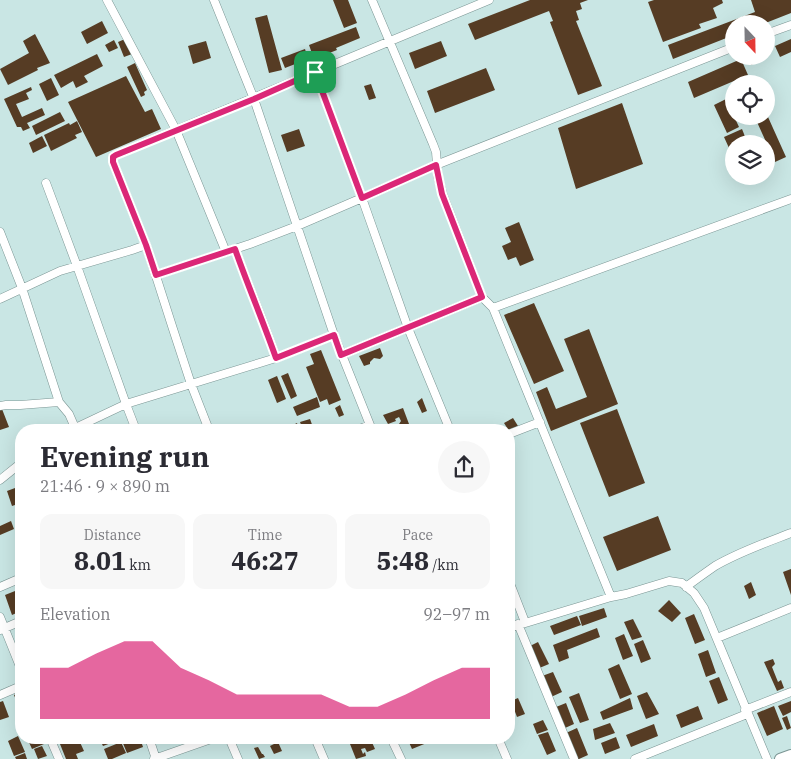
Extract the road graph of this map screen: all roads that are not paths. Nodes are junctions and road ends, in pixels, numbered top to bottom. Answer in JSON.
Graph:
{"nodes":[{"id":1,"x":107,"y":0,"type":"edge"},
{"id":2,"x":214,"y":0,"type":"edge"},
{"id":3,"x":372,"y":0,"type":"edge"},
{"id":4,"x":489,"y":0,"type":"edge"},
{"id":5,"x":791,"y":24,"type":"edge"},
{"id":6,"x":775,"y":30,"type":"edge"},
{"id":7,"x":390,"y":40,"type":"junction"},
{"id":8,"x":725,"y":51,"type":"edge"},
{"id":9,"x":315,"y":72,"type":"junction"},
{"id":10,"x":254,"y":99,"type":"junction"},
{"id":11,"x":176,"y":130,"type":"junction"},
{"id":12,"x":436,"y":165,"type":"junction"},
{"id":13,"x":46,"y":183,"type":"dead end"},
{"id":14,"x":362,"y":198,"type":"junction"},
{"id":15,"x":791,"y":199,"type":"edge"},
{"id":16,"x":297,"y":226,"type":"junction"},
{"id":17,"x":0,"y":232,"type":"edge"},
{"id":18,"x":146,"y":245,"type":"junction"},
{"id":19,"x":235,"y":249,"type":"junction"},
{"id":20,"x":226,"y":252,"type":"junction"},
{"id":21,"x":77,"y":266,"type":"junction"},
{"id":22,"x":156,"y":275,"type":"junction"},
{"id":23,"x":22,"y":288,"type":"junction"},
{"id":24,"x":482,"y":297,"type":"junction"},
{"id":25,"x":0,"y":299,"type":"edge"},
{"id":26,"x":493,"y":308,"type":"junction"},
{"id":27,"x":408,"y":328,"type":"junction"},
{"id":28,"x":334,"y":335,"type":"junction"},
{"id":29,"x":341,"y":355,"type":"junction"},
{"id":30,"x":276,"y":358,"type":"junction"},
{"id":31,"x":191,"y":384,"type":"junction"},
{"id":32,"x":59,"y":402,"type":"junction"},
{"id":33,"x":126,"y":404,"type":"junction"},
{"id":34,"x":0,"y":406,"type":"edge"},
{"id":35,"x":540,"y":422,"type":"junction"},
{"id":36,"x":72,"y":424,"type":"edge"},
{"id":37,"x":84,"y":424,"type":"edge"},
{"id":38,"x":134,"y":424,"type":"edge"},
{"id":39,"x":207,"y":424,"type":"edge"},
{"id":40,"x":369,"y":424,"type":"edge"},
{"id":41,"x":448,"y":424,"type":"edge"},
{"id":42,"x":515,"y":432,"type":"edge"},
{"id":43,"x":15,"y":469,"type":"edge"},
{"id":44,"x":0,"y":480,"type":"edge"},
{"id":45,"x":791,"y":533,"type":"edge"},
{"id":46,"x":15,"y":581,"type":"edge"},
{"id":47,"x":0,"y":587,"type":"edge"},
{"id":48,"x":686,"y":587,"type":"junction"},
{"id":49,"x":611,"y":597,"type":"junction"},
{"id":50,"x":515,"y":602,"type":"edge"},
{"id":51,"x":791,"y":608,"type":"edge"},
{"id":52,"x":0,"y":617,"type":"edge"},
{"id":53,"x":521,"y":623,"type":"junction"},
{"id":54,"x":15,"y":624,"type":"edge"},
{"id":55,"x":515,"y":626,"type":"edge"},
{"id":56,"x":2,"y":629,"type":"edge"},
{"id":57,"x":717,"y":638,"type":"junction"},
{"id":58,"x":15,"y":656,"type":"edge"},
{"id":59,"x":15,"y":689,"type":"edge"},
{"id":60,"x":791,"y":692,"type":"edge"},
{"id":61,"x":0,"y":695,"type":"edge"},
{"id":62,"x":746,"y":712,"type":"junction"},
{"id":63,"x":53,"y":744,"type":"edge"},
{"id":64,"x":151,"y":744,"type":"edge"},
{"id":65,"x":187,"y":744,"type":"edge"},
{"id":66,"x":232,"y":744,"type":"edge"},
{"id":67,"x":318,"y":744,"type":"edge"},
{"id":68,"x":394,"y":744,"type":"edge"},
{"id":69,"x":501,"y":744,"type":"edge"},
{"id":70,"x":791,"y":755,"type":"edge"},
{"id":71,"x":59,"y":759,"type":"edge"},
{"id":72,"x":155,"y":759,"type":"edge"},
{"id":73,"x":238,"y":759,"type":"edge"},
{"id":74,"x":324,"y":759,"type":"edge"},
{"id":75,"x":401,"y":759,"type":"edge"},
{"id":76,"x":507,"y":759,"type":"edge"},
{"id":77,"x":574,"y":759,"type":"edge"},
{"id":78,"x":635,"y":759,"type":"edge"},
{"id":79,"x":767,"y":759,"type":"edge"},
{"id":80,"x":780,"y":759,"type":"edge"}],
"edges":[{"from":1,"to":11,"type":"street"},
{"from":2,"to":10,"type":"street"},
{"from":3,"to":7,"type":"street"},
{"from":4,"to":7,"type":"street"},
{"from":5,"to":6,"type":"street"},
{"from":7,"to":9,"type":"street"},
{"from":7,"to":12,"type":"street"},
{"from":8,"to":12,"type":"street"},
{"from":9,"to":10,"type":"street"},
{"from":9,"to":14,"type":"street"},
{"from":10,"to":11,"type":"street"},
{"from":10,"to":16,"type":"street"},
{"from":11,"to":18,"type":"street"},
{"from":11,"to":20,"type":"street"},
{"from":12,"to":14,"type":"street"},
{"from":12,"to":24,"type":"street"},
{"from":13,"to":21,"type":"street"},
{"from":14,"to":16,"type":"street"},
{"from":14,"to":27,"type":"street"},
{"from":15,"to":26,"type":"street"},
{"from":16,"to":19,"type":"street"},
{"from":16,"to":28,"type":"street"},
{"from":17,"to":23,"type":"street"},
{"from":18,"to":21,"type":"street"},
{"from":18,"to":22,"type":"street"},
{"from":19,"to":20,"type":"street"},
{"from":19,"to":30,"type":"street"},
{"from":20,"to":22,"type":"street"},
{"from":21,"to":23,"type":"street"},
{"from":21,"to":33,"type":"street"},
{"from":22,"to":31,"type":"street"},
{"from":23,"to":25,"type":"street"},
{"from":23,"to":32,"type":"street"},
{"from":24,"to":26,"type":"street"},
{"from":24,"to":27,"type":"street"},
{"from":26,"to":35,"type":"street"},
{"from":27,"to":29,"type":"street"},
{"from":27,"to":41,"type":"street"},
{"from":28,"to":29,"type":"street"},
{"from":28,"to":30,"type":"street"},
{"from":29,"to":40,"type":"street"},
{"from":30,"to":31,"type":"street"},
{"from":31,"to":33,"type":"street"},
{"from":31,"to":39,"type":"street"},
{"from":32,"to":34,"type":"street"},
{"from":32,"to":36,"type":"street"},
{"from":33,"to":37,"type":"street"},
{"from":33,"to":38,"type":"street"},
{"from":35,"to":42,"type":"street"},
{"from":35,"to":49,"type":"street"},
{"from":43,"to":44,"type":"street"},
{"from":45,"to":48,"type":"street"},
{"from":46,"to":47,"type":"street"},
{"from":48,"to":49,"type":"street"},
{"from":48,"to":57,"type":"street"},
{"from":49,"to":53,"type":"street"},
{"from":50,"to":53,"type":"street"},
{"from":51,"to":57,"type":"street"},
{"from":52,"to":56,"type":"street"},
{"from":53,"to":55,"type":"street"},
{"from":53,"to":77,"type":"street"},
{"from":54,"to":56,"type":"street"},
{"from":56,"to":58,"type":"street"},
{"from":57,"to":62,"type":"street"},
{"from":59,"to":61,"type":"street"},
{"from":60,"to":62,"type":"street"},
{"from":62,"to":78,"type":"street"},
{"from":62,"to":79,"type":"street"},
{"from":63,"to":71,"type":"street"},
{"from":64,"to":72,"type":"street"},
{"from":65,"to":72,"type":"street"},
{"from":66,"to":73,"type":"street"},
{"from":67,"to":74,"type":"street"},
{"from":68,"to":75,"type":"street"},
{"from":69,"to":76,"type":"street"},
{"from":70,"to":80,"type":"street"}]}
